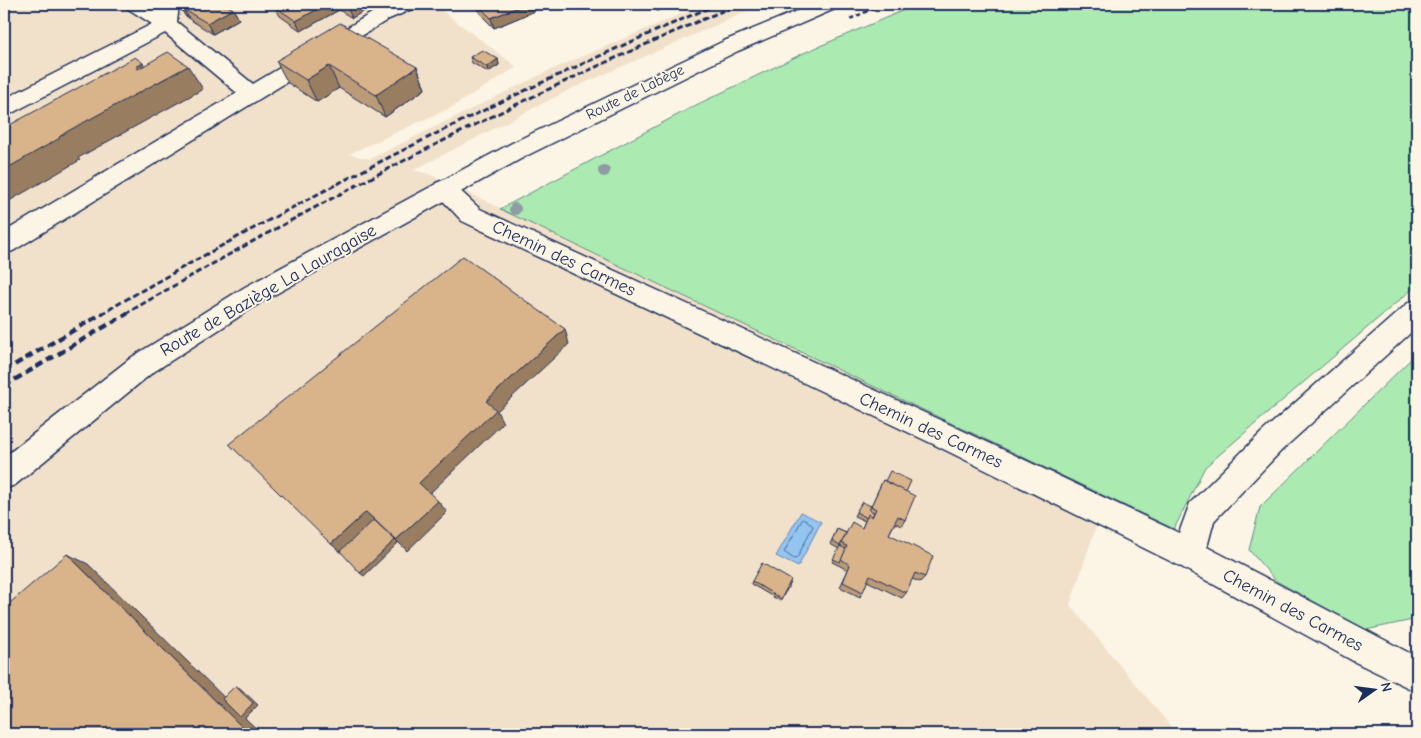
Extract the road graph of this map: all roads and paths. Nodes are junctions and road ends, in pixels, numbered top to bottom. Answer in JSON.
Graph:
{"nodes":[{"id":1,"x":134,"y":4,"type":"edge"},
{"id":2,"x":169,"y":4,"type":"edge"},
{"id":3,"x":830,"y":4,"type":"edge"},
{"id":4,"x":401,"y":5,"type":"edge"},
{"id":5,"x":167,"y":24,"type":"junction"},
{"id":6,"x":252,"y":94,"type":"junction"},
{"id":7,"x":4,"y":108,"type":"edge"},
{"id":8,"x":444,"y":189,"type":"junction"},
{"id":9,"x":4,"y":244,"type":"edge"},
{"id":10,"x":1417,"y":311,"type":"edge"},
{"id":11,"x":4,"y":475,"type":"edge"},
{"id":12,"x":1189,"y":554,"type":"junction"},
{"id":13,"x":1417,"y":675,"type":"edge"}],
"edges":[{"from":1,"to":5,"type":"street"},
{"from":2,"to":5,"type":"street"},
{"from":3,"to":8,"type":"street","name":"Route de Labège"},
{"from":4,"to":6,"type":"street"},
{"from":5,"to":6,"type":"street"},
{"from":5,"to":7,"type":"street"},
{"from":6,"to":9,"type":"street"},
{"from":8,"to":11,"type":"street","name":"Route de Baziège La Lauragaise"},
{"from":8,"to":12,"type":"street","name":"Chemin des Carmes"},
{"from":10,"to":12,"type":"street"},
{"from":12,"to":13,"type":"street","name":"Chemin des Carmes"}]}
